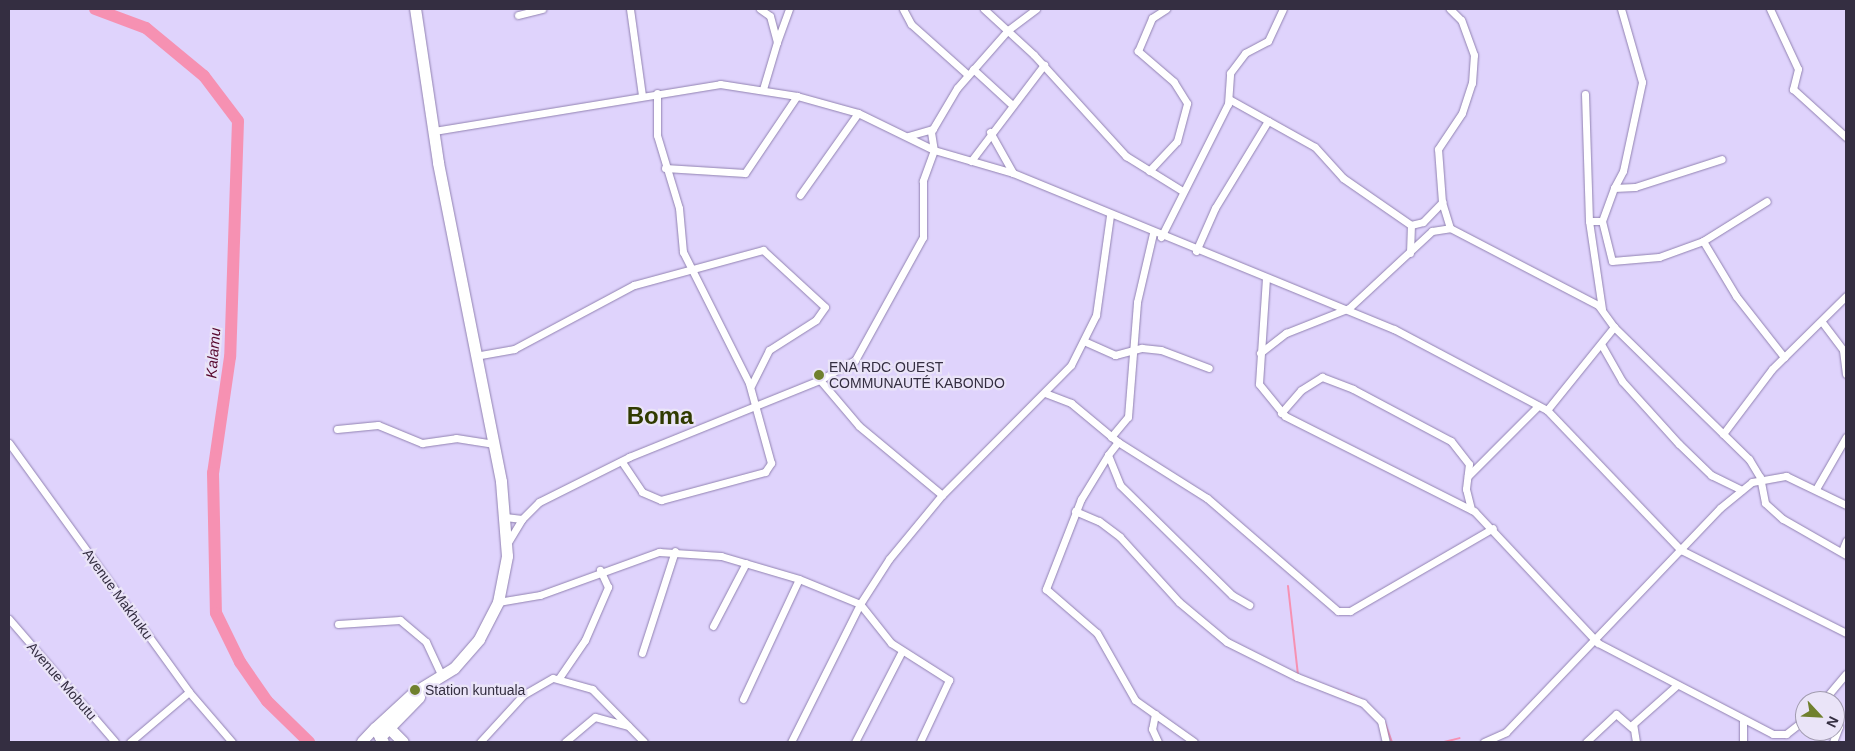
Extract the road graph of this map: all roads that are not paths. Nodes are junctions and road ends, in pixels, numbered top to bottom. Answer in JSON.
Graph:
{"nodes":[{"id":1,"x":415,"y":9,"type":"edge"},
{"id":2,"x":542,"y":9,"type":"edge"},
{"id":3,"x":630,"y":9,"type":"edge"},
{"id":4,"x":760,"y":9,"type":"edge"},
{"id":5,"x":789,"y":9,"type":"edge"},
{"id":6,"x":902,"y":9,"type":"edge"},
{"id":7,"x":984,"y":9,"type":"edge"},
{"id":8,"x":1036,"y":9,"type":"edge"},
{"id":9,"x":1166,"y":9,"type":"edge"},
{"id":10,"x":1283,"y":9,"type":"edge"},
{"id":11,"x":1450,"y":9,"type":"edge"},
{"id":12,"x":1621,"y":9,"type":"edge"},
{"id":13,"x":1770,"y":9,"type":"edge"},
{"id":14,"x":518,"y":15,"type":"dead end"},
{"id":15,"x":1008,"y":30,"type":"junction"},
{"id":16,"x":776,"y":42,"type":"junction"},
{"id":17,"x":1044,"y":65,"type":"junction"},
{"id":18,"x":973,"y":69,"type":"junction"},
{"id":19,"x":968,"y":75,"type":"junction"},
{"id":20,"x":763,"y":89,"type":"junction"},
{"id":21,"x":657,"y":93,"type":"junction"},
{"id":22,"x":1585,"y":94,"type":"dead end"},
{"id":23,"x":642,"y":95,"type":"junction"},
{"id":24,"x":797,"y":96,"type":"junction"},
{"id":25,"x":1229,"y":99,"type":"junction"},
{"id":26,"x":1011,"y":104,"type":"junction"},
{"id":27,"x":858,"y":113,"type":"junction"},
{"id":28,"x":1268,"y":120,"type":"junction"},
{"id":29,"x":933,"y":129,"type":"junction"},
{"id":30,"x":434,"y":131,"type":"junction"},
{"id":31,"x":990,"y":132,"type":"junction"},
{"id":32,"x":908,"y":136,"type":"junction"},
{"id":33,"x":1846,"y":137,"type":"edge"},
{"id":34,"x":934,"y":150,"type":"junction"},
{"id":35,"x":1722,"y":159,"type":"dead end"},
{"id":36,"x":971,"y":161,"type":"junction"},
{"id":37,"x":664,"y":168,"type":"junction"},
{"id":38,"x":1149,"y":171,"type":"junction"},
{"id":39,"x":1013,"y":174,"type":"junction"},
{"id":40,"x":1614,"y":188,"type":"junction"},
{"id":41,"x":1181,"y":190,"type":"junction"},
{"id":42,"x":800,"y":195,"type":"dead end"},
{"id":43,"x":1767,"y":201,"type":"dead end"},
{"id":44,"x":1442,"y":202,"type":"junction"},
{"id":45,"x":1110,"y":215,"type":"junction"},
{"id":46,"x":1589,"y":221,"type":"junction"},
{"id":47,"x":1602,"y":221,"type":"junction"},
{"id":48,"x":1411,"y":225,"type":"junction"},
{"id":49,"x":1450,"y":228,"type":"junction"},
{"id":50,"x":1153,"y":233,"type":"junction"},
{"id":51,"x":1161,"y":237,"type":"junction"},
{"id":52,"x":1703,"y":241,"type":"junction"},
{"id":53,"x":1196,"y":251,"type":"junction"},
{"id":54,"x":1410,"y":253,"type":"junction"},
{"id":55,"x":689,"y":267,"type":"junction"},
{"id":56,"x":1266,"y":278,"type":"junction"},
{"id":57,"x":1846,"y":299,"type":"edge"},
{"id":58,"x":1349,"y":308,"type":"junction"},
{"id":59,"x":1602,"y":309,"type":"junction"},
{"id":60,"x":1822,"y":322,"type":"junction"},
{"id":61,"x":1614,"y":327,"type":"junction"},
{"id":62,"x":1086,"y":342,"type":"junction"},
{"id":63,"x":1601,"y":344,"type":"junction"},
{"id":64,"x":1135,"y":349,"type":"junction"},
{"id":65,"x":1260,"y":353,"type":"junction"},
{"id":66,"x":475,"y":356,"type":"junction"},
{"id":67,"x":1784,"y":357,"type":"junction"},
{"id":68,"x":1209,"y":368,"type":"dead end"},
{"id":69,"x":1846,"y":374,"type":"edge"},
{"id":70,"x":820,"y":380,"type":"junction"},
{"id":71,"x":751,"y":387,"type":"junction"},
{"id":72,"x":1045,"y":393,"type":"junction"},
{"id":73,"x":754,"y":406,"type":"junction"},
{"id":74,"x":1538,"y":406,"type":"junction"},
{"id":75,"x":1547,"y":410,"type":"junction"},
{"id":76,"x":1281,"y":413,"type":"junction"},
{"id":77,"x":337,"y":429,"type":"dead end"},
{"id":78,"x":1724,"y":434,"type":"junction"},
{"id":79,"x":1111,"y":437,"type":"junction"},
{"id":80,"x":1846,"y":437,"type":"edge"},
{"id":81,"x":1118,"y":442,"type":"junction"},
{"id":82,"x":9,"y":443,"type":"edge"},
{"id":83,"x":493,"y":444,"type":"junction"},
{"id":84,"x":1108,"y":455,"type":"junction"},
{"id":85,"x":622,"y":462,"type":"junction"},
{"id":86,"x":1468,"y":476,"type":"junction"},
{"id":87,"x":1760,"y":478,"type":"junction"},
{"id":88,"x":1816,"y":489,"type":"junction"},
{"id":89,"x":1742,"y":490,"type":"junction"},
{"id":90,"x":942,"y":495,"type":"junction"},
{"id":91,"x":1846,"y":505,"type":"edge"},
{"id":92,"x":1472,"y":509,"type":"junction"},
{"id":93,"x":1075,"y":512,"type":"junction"},
{"id":94,"x":505,"y":517,"type":"junction"},
{"id":95,"x":522,"y":519,"type":"junction"},
{"id":96,"x":1493,"y":528,"type":"junction"},
{"id":97,"x":1846,"y":541,"type":"edge"},
{"id":98,"x":507,"y":544,"type":"junction"},
{"id":99,"x":1681,"y":550,"type":"junction"},
{"id":100,"x":675,"y":551,"type":"junction"},
{"id":101,"x":1844,"y":553,"type":"edge"},
{"id":102,"x":746,"y":563,"type":"junction"},
{"id":103,"x":600,"y":570,"type":"junction"},
{"id":104,"x":799,"y":579,"type":"junction"},
{"id":105,"x":498,"y":602,"type":"junction"},
{"id":106,"x":860,"y":604,"type":"junction"},
{"id":107,"x":1248,"y":605,"type":"dead end"},
{"id":108,"x":9,"y":619,"type":"edge"},
{"id":109,"x":338,"y":624,"type":"dead end"},
{"id":110,"x":713,"y":626,"type":"dead end"},
{"id":111,"x":1846,"y":633,"type":"edge"},
{"id":112,"x":1593,"y":639,"type":"junction"},
{"id":113,"x":902,"y":651,"type":"junction"},
{"id":114,"x":642,"y":653,"type":"dead end"},
{"id":115,"x":1846,"y":674,"type":"edge"},
{"id":116,"x":442,"y":677,"type":"junction"},
{"id":117,"x":559,"y":678,"type":"junction"},
{"id":118,"x":428,"y":686,"type":"junction"},
{"id":119,"x":1676,"y":686,"type":"junction"},
{"id":120,"x":1832,"y":691,"type":"edge"},
{"id":121,"x":189,"y":692,"type":"junction"},
{"id":122,"x":743,"y":699,"type":"dead end"},
{"id":123,"x":402,"y":714,"type":"junction"},
{"id":124,"x":1155,"y":714,"type":"junction"},
{"id":125,"x":1744,"y":721,"type":"junction"},
{"id":126,"x":1795,"y":725,"type":"edge"},
{"id":127,"x":630,"y":727,"type":"junction"},
{"id":128,"x":1632,"y":728,"type":"junction"},
{"id":129,"x":380,"y":733,"type":"edge"},
{"id":130,"x":402,"y":741,"type":"edge"},
{"id":131,"x":115,"y":742,"type":"edge"},
{"id":132,"x":130,"y":742,"type":"edge"},
{"id":133,"x":232,"y":742,"type":"edge"},
{"id":134,"x":362,"y":742,"type":"edge"},
{"id":135,"x":480,"y":742,"type":"edge"},
{"id":136,"x":565,"y":742,"type":"edge"},
{"id":137,"x":644,"y":742,"type":"edge"},
{"id":138,"x":791,"y":742,"type":"edge"},
{"id":139,"x":855,"y":742,"type":"edge"},
{"id":140,"x":920,"y":742,"type":"edge"},
{"id":141,"x":1158,"y":742,"type":"edge"},
{"id":142,"x":1194,"y":742,"type":"edge"},
{"id":143,"x":1386,"y":742,"type":"edge"},
{"id":144,"x":1489,"y":742,"type":"edge"},
{"id":145,"x":1586,"y":742,"type":"edge"},
{"id":146,"x":1636,"y":742,"type":"edge"},
{"id":147,"x":1743,"y":742,"type":"edge"}],
"edges":[{"from":1,"to":30,"type":"highway"},
{"from":2,"to":14,"type":"street"},
{"from":3,"to":23,"type":"street"},
{"from":4,"to":16,"type":"street"},
{"from":5,"to":16,"type":"street"},
{"from":6,"to":19,"type":"street"},
{"from":7,"to":15,"type":"street"},
{"from":8,"to":15,"type":"street"},
{"from":9,"to":38,"type":"street"},
{"from":10,"to":25,"type":"street"},
{"from":11,"to":44,"type":"street"},
{"from":12,"to":40,"type":"street"},
{"from":13,"to":33,"type":"street"},
{"from":15,"to":17,"type":"street"},
{"from":15,"to":18,"type":"street"},
{"from":16,"to":20,"type":"street"},
{"from":17,"to":26,"type":"street"},
{"from":17,"to":38,"type":"street"},
{"from":18,"to":19,"type":"street"},
{"from":18,"to":26,"type":"street"},
{"from":19,"to":29,"type":"street"},
{"from":20,"to":21,"type":"street"},
{"from":20,"to":24,"type":"street"},
{"from":21,"to":23,"type":"street"},
{"from":21,"to":37,"type":"street"},
{"from":22,"to":46,"type":"street"},
{"from":23,"to":30,"type":"street"},
{"from":24,"to":27,"type":"street"},
{"from":24,"to":37,"type":"street"},
{"from":25,"to":28,"type":"street"},
{"from":25,"to":41,"type":"street"},
{"from":26,"to":31,"type":"street"},
{"from":27,"to":32,"type":"street"},
{"from":27,"to":42,"type":"street"},
{"from":28,"to":48,"type":"street"},
{"from":28,"to":53,"type":"street"},
{"from":29,"to":32,"type":"street"},
{"from":29,"to":34,"type":"street"},
{"from":30,"to":66,"type":"highway"},
{"from":31,"to":36,"type":"street"},
{"from":31,"to":39,"type":"street"},
{"from":32,"to":34,"type":"street"},
{"from":34,"to":36,"type":"street"},
{"from":34,"to":70,"type":"street"},
{"from":35,"to":40,"type":"street"},
{"from":36,"to":39,"type":"street"},
{"from":37,"to":55,"type":"street"},
{"from":38,"to":41,"type":"street"},
{"from":39,"to":45,"type":"street"},
{"from":40,"to":47,"type":"street"},
{"from":41,"to":51,"type":"street"},
{"from":43,"to":52,"type":"street"},
{"from":44,"to":48,"type":"street"},
{"from":44,"to":49,"type":"street"},
{"from":45,"to":50,"type":"street"},
{"from":45,"to":62,"type":"street"},
{"from":46,"to":47,"type":"street"},
{"from":46,"to":59,"type":"street"},
{"from":47,"to":52,"type":"street"},
{"from":48,"to":54,"type":"street"},
{"from":49,"to":54,"type":"street"},
{"from":49,"to":59,"type":"street"},
{"from":50,"to":51,"type":"street"},
{"from":50,"to":64,"type":"street"},
{"from":51,"to":53,"type":"street"},
{"from":52,"to":67,"type":"street"},
{"from":53,"to":56,"type":"street"},
{"from":54,"to":58,"type":"street"},
{"from":55,"to":66,"type":"street"},
{"from":55,"to":71,"type":"street"},
{"from":55,"to":71,"type":"street"},
{"from":56,"to":58,"type":"street"},
{"from":56,"to":65,"type":"street"},
{"from":57,"to":60,"type":"street"},
{"from":58,"to":65,"type":"street"},
{"from":58,"to":74,"type":"street"},
{"from":59,"to":61,"type":"street"},
{"from":60,"to":67,"type":"street"},
{"from":60,"to":69,"type":"street"},
{"from":61,"to":63,"type":"street"},
{"from":61,"to":78,"type":"street"},
{"from":62,"to":64,"type":"street"},
{"from":62,"to":72,"type":"street"},
{"from":63,"to":75,"type":"street"},
{"from":63,"to":89,"type":"street"},
{"from":64,"to":68,"type":"street"},
{"from":64,"to":79,"type":"street"},
{"from":65,"to":76,"type":"street"},
{"from":66,"to":83,"type":"highway"},
{"from":67,"to":78,"type":"street"},
{"from":70,"to":73,"type":"street"},
{"from":70,"to":90,"type":"street"},
{"from":71,"to":73,"type":"street"},
{"from":72,"to":79,"type":"street"},
{"from":72,"to":90,"type":"street"},
{"from":73,"to":85,"type":"street"},
{"from":73,"to":85,"type":"street"},
{"from":74,"to":75,"type":"street"},
{"from":74,"to":86,"type":"street"},
{"from":75,"to":99,"type":"street"},
{"from":76,"to":86,"type":"street"},
{"from":76,"to":92,"type":"street"},
{"from":77,"to":83,"type":"street"},
{"from":78,"to":87,"type":"street"},
{"from":79,"to":81,"type":"street"},
{"from":80,"to":88,"type":"street"},
{"from":81,"to":84,"type":"street"},
{"from":81,"to":96,"type":"street"},
{"from":82,"to":121,"type":"street","name":"Avenue Makhuku"},
{"from":83,"to":94,"type":"highway"},
{"from":84,"to":93,"type":"street"},
{"from":84,"to":107,"type":"street"},
{"from":85,"to":95,"type":"street"},
{"from":86,"to":92,"type":"street"},
{"from":87,"to":88,"type":"street"},
{"from":87,"to":89,"type":"street"},
{"from":87,"to":101,"type":"street"},
{"from":88,"to":91,"type":"street"},
{"from":89,"to":99,"type":"street"},
{"from":90,"to":106,"type":"street"},
{"from":92,"to":96,"type":"street"},
{"from":93,"to":124,"type":"street"},
{"from":93,"to":143,"type":"street"},
{"from":94,"to":95,"type":"street"},
{"from":94,"to":98,"type":"highway"},
{"from":95,"to":98,"type":"street"},
{"from":96,"to":112,"type":"street"},
{"from":97,"to":101,"type":"street"},
{"from":98,"to":105,"type":"highway"},
{"from":99,"to":111,"type":"street"},
{"from":99,"to":112,"type":"street"},
{"from":100,"to":102,"type":"street"},
{"from":100,"to":103,"type":"street"},
{"from":100,"to":114,"type":"street"},
{"from":102,"to":104,"type":"street"},
{"from":102,"to":110,"type":"street"},
{"from":103,"to":105,"type":"street"},
{"from":103,"to":117,"type":"street"},
{"from":104,"to":106,"type":"street"},
{"from":104,"to":122,"type":"street"},
{"from":105,"to":116,"type":"highway"},
{"from":106,"to":113,"type":"street"},
{"from":106,"to":138,"type":"street"},
{"from":108,"to":131,"type":"street","name":"Avenue Mobutu"},
{"from":109,"to":116,"type":"street"},
{"from":112,"to":119,"type":"street"},
{"from":112,"to":144,"type":"street"},
{"from":113,"to":139,"type":"street"},
{"from":113,"to":140,"type":"street"},
{"from":115,"to":120,"type":"street"},
{"from":116,"to":118,"type":"highway"},
{"from":117,"to":127,"type":"street"},
{"from":117,"to":135,"type":"street"},
{"from":118,"to":123,"type":"highway"},
{"from":118,"to":129,"type":"highway"},
{"from":119,"to":125,"type":"street"},
{"from":119,"to":128,"type":"street"},
{"from":121,"to":132,"type":"street"},
{"from":121,"to":133,"type":"street","name":"Avenue Makhuku"},
{"from":123,"to":129,"type":"highway"},
{"from":123,"to":130,"type":"highway"},
{"from":124,"to":141,"type":"street"},
{"from":124,"to":142,"type":"street"},
{"from":125,"to":126,"type":"street"},
{"from":125,"to":147,"type":"street"},
{"from":127,"to":136,"type":"street"},
{"from":127,"to":137,"type":"street"},
{"from":128,"to":145,"type":"street"},
{"from":128,"to":146,"type":"street"},
{"from":129,"to":130,"type":"highway"},
{"from":129,"to":134,"type":"main road"}]}
